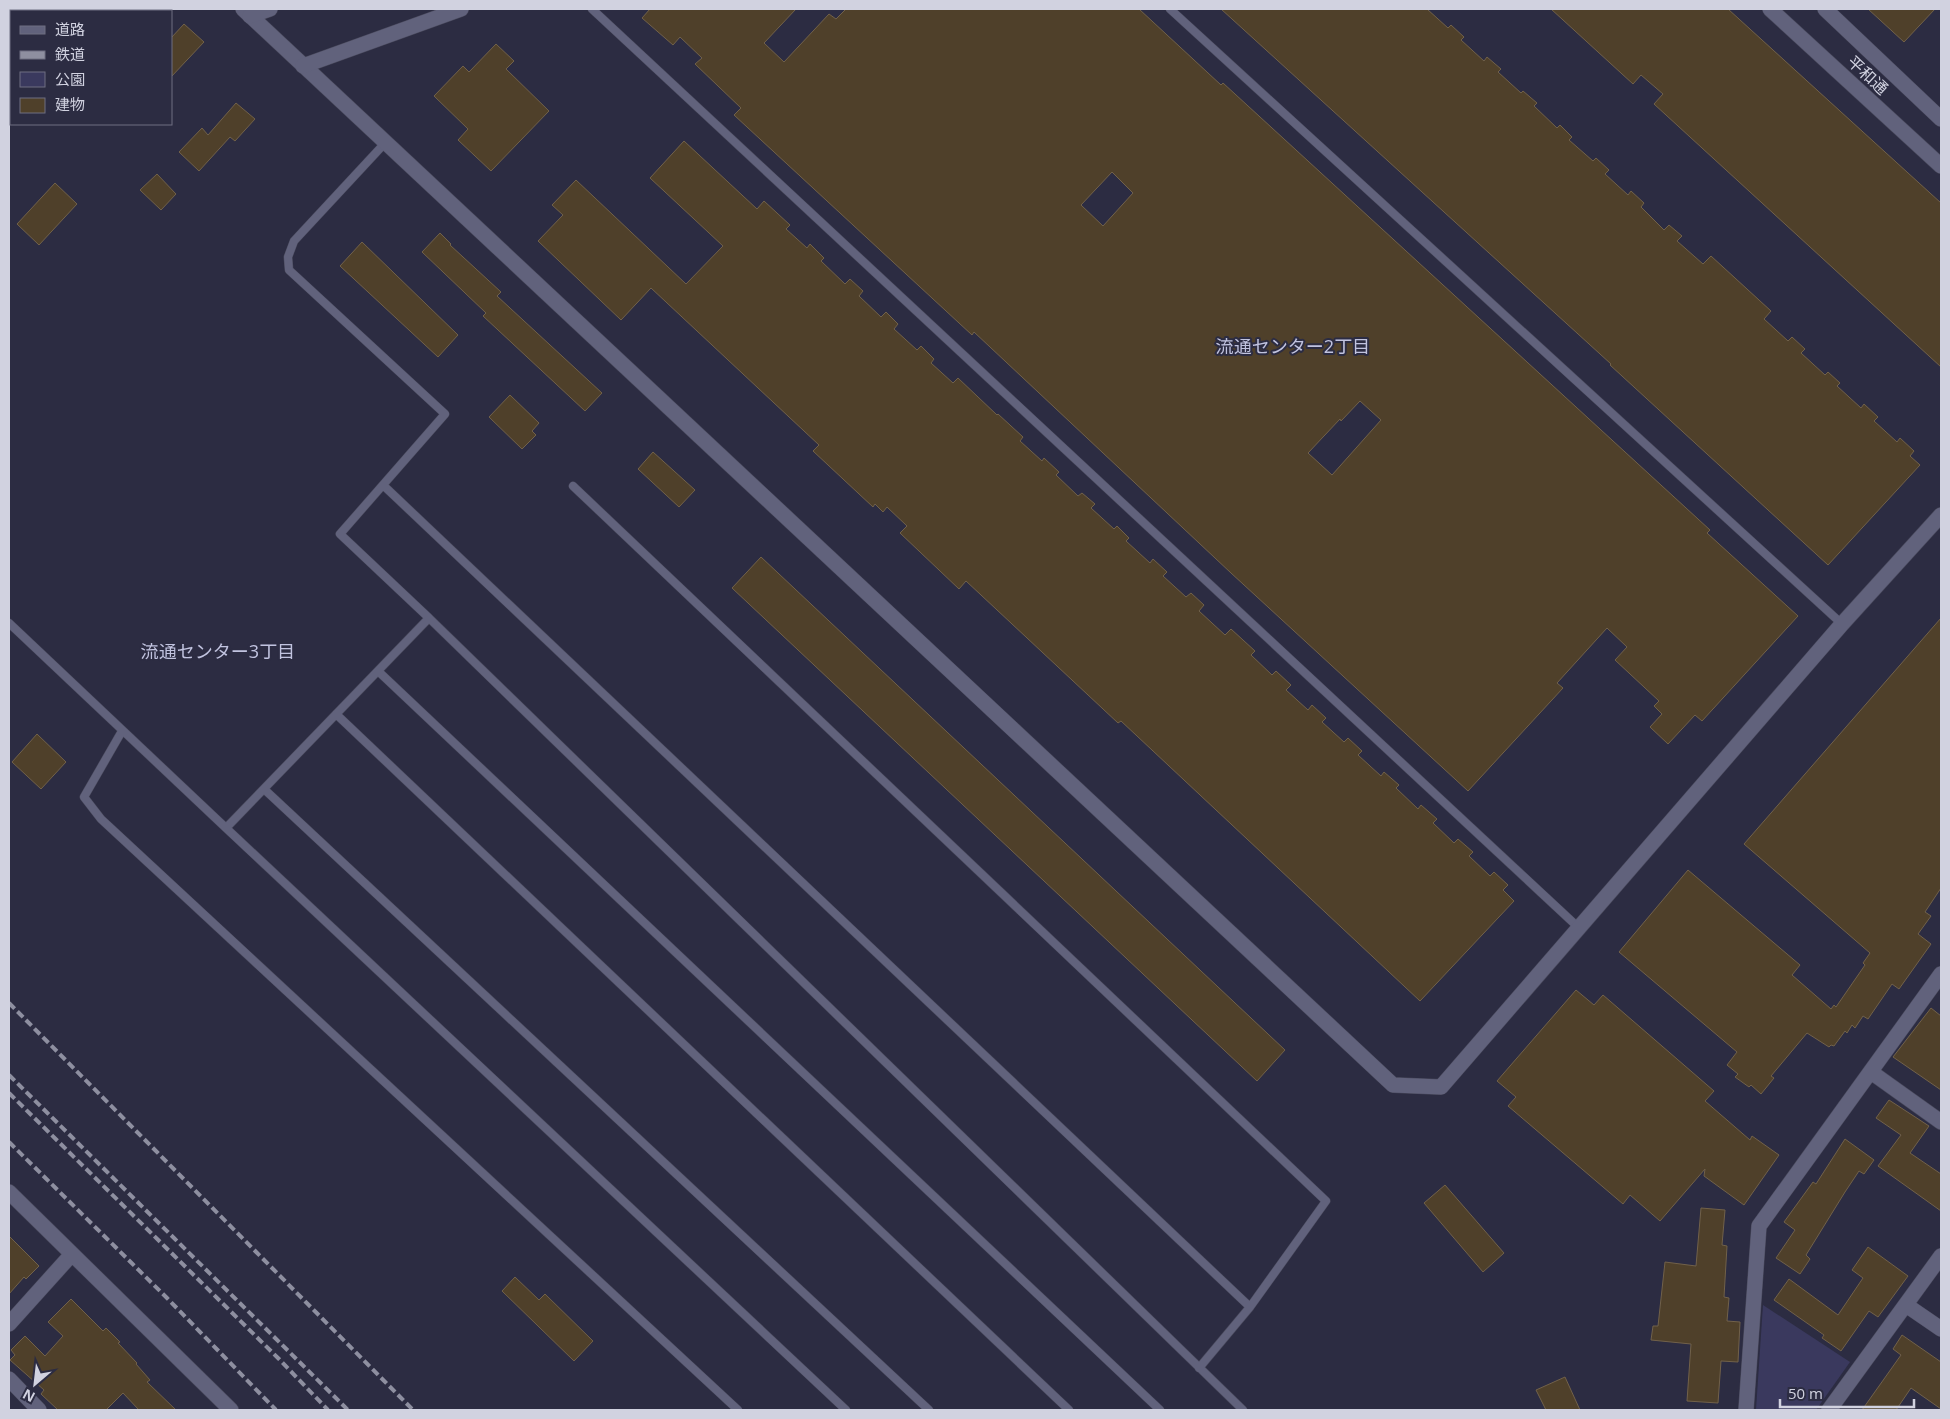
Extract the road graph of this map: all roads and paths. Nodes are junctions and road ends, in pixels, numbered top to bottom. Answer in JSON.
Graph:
{"nodes":[{"id":1,"x":270,"y":9,"type":"edge"},
{"id":2,"x":461,"y":9,"type":"edge"},
{"id":3,"x":592,"y":9,"type":"edge"},
{"id":4,"x":1170,"y":9,"type":"edge"},
{"id":5,"x":1770,"y":9,"type":"edge"},
{"id":6,"x":1825,"y":9,"type":"edge"},
{"id":7,"x":246,"y":12,"type":"edge"},
{"id":8,"x":303,"y":66,"type":"junction"},
{"id":9,"x":1941,"y":119,"type":"edge"},
{"id":10,"x":385,"y":142,"type":"junction"},
{"id":11,"x":1941,"y":166,"type":"edge"},
{"id":12,"x":383,"y":485,"type":"junction"},
{"id":13,"x":573,"y":486,"type":"dead end"},
{"id":14,"x":1941,"y":515,"type":"edge"},
{"id":15,"x":429,"y":618,"type":"junction"},
{"id":16,"x":9,"y":623,"type":"edge"},
{"id":17,"x":1842,"y":624,"type":"junction"},
{"id":18,"x":378,"y":671,"type":"junction"},
{"id":19,"x":336,"y":714,"type":"junction"},
{"id":20,"x":122,"y":730,"type":"junction"},
{"id":21,"x":264,"y":789,"type":"junction"},
{"id":22,"x":226,"y":828,"type":"junction"},
{"id":23,"x":1579,"y":928,"type":"junction"},
{"id":24,"x":1940,"y":976,"type":"edge"},
{"id":25,"x":1871,"y":1072,"type":"junction"},
{"id":26,"x":1941,"y":1122,"type":"edge"},
{"id":27,"x":9,"y":1192,"type":"edge"},
{"id":28,"x":72,"y":1254,"type":"junction"},
{"id":29,"x":1941,"y":1256,"type":"edge"},
{"id":30,"x":1906,"y":1305,"type":"junction"},
{"id":31,"x":1250,"y":1307,"type":"junction"},
{"id":32,"x":9,"y":1324,"type":"edge"},
{"id":33,"x":1941,"y":1329,"type":"edge"},
{"id":34,"x":1199,"y":1368,"type":"junction"},
{"id":35,"x":9,"y":1379,"type":"edge"},
{"id":36,"x":39,"y":1410,"type":"edge"},
{"id":37,"x":231,"y":1410,"type":"edge"},
{"id":38,"x":738,"y":1410,"type":"edge"},
{"id":39,"x":846,"y":1410,"type":"edge"},
{"id":40,"x":929,"y":1410,"type":"edge"},
{"id":41,"x":1069,"y":1410,"type":"edge"},
{"id":42,"x":1160,"y":1410,"type":"edge"},
{"id":43,"x":1243,"y":1410,"type":"edge"},
{"id":44,"x":1746,"y":1410,"type":"edge"},
{"id":45,"x":1829,"y":1410,"type":"edge"}],
"edges":[{"from":1,"to":7,"type":"street"},
{"from":2,"to":8,"type":"street"},
{"from":3,"to":23,"type":"lane"},
{"from":4,"to":17,"type":"lane"},
{"from":5,"to":11,"type":"street","name":"平和通"},
{"from":6,"to":9,"type":"street","name":"平和通"},
{"from":7,"to":8,"type":"street"},
{"from":8,"to":10,"type":"street"},
{"from":10,"to":12,"type":"lane"},
{"from":10,"to":23,"type":"street"},
{"from":12,"to":15,"type":"lane"},
{"from":12,"to":31,"type":"lane"},
{"from":13,"to":31,"type":"lane"},
{"from":14,"to":17,"type":"street"},
{"from":15,"to":18,"type":"lane"},
{"from":15,"to":34,"type":"lane"},
{"from":16,"to":20,"type":"lane"},
{"from":17,"to":23,"type":"street"},
{"from":18,"to":19,"type":"lane"},
{"from":18,"to":42,"type":"lane"},
{"from":19,"to":21,"type":"lane"},
{"from":19,"to":41,"type":"lane"},
{"from":20,"to":22,"type":"lane"},
{"from":20,"to":38,"type":"lane"},
{"from":21,"to":22,"type":"lane"},
{"from":21,"to":40,"type":"lane"},
{"from":22,"to":39,"type":"lane"},
{"from":24,"to":25,"type":"street"},
{"from":25,"to":26,"type":"street"},
{"from":25,"to":44,"type":"street"},
{"from":27,"to":28,"type":"street"},
{"from":28,"to":32,"type":"street"},
{"from":28,"to":37,"type":"street"},
{"from":29,"to":30,"type":"street"},
{"from":30,"to":33,"type":"street"},
{"from":30,"to":45,"type":"street"},
{"from":31,"to":34,"type":"lane"},
{"from":34,"to":43,"type":"lane"},
{"from":35,"to":36,"type":"street"}]}
